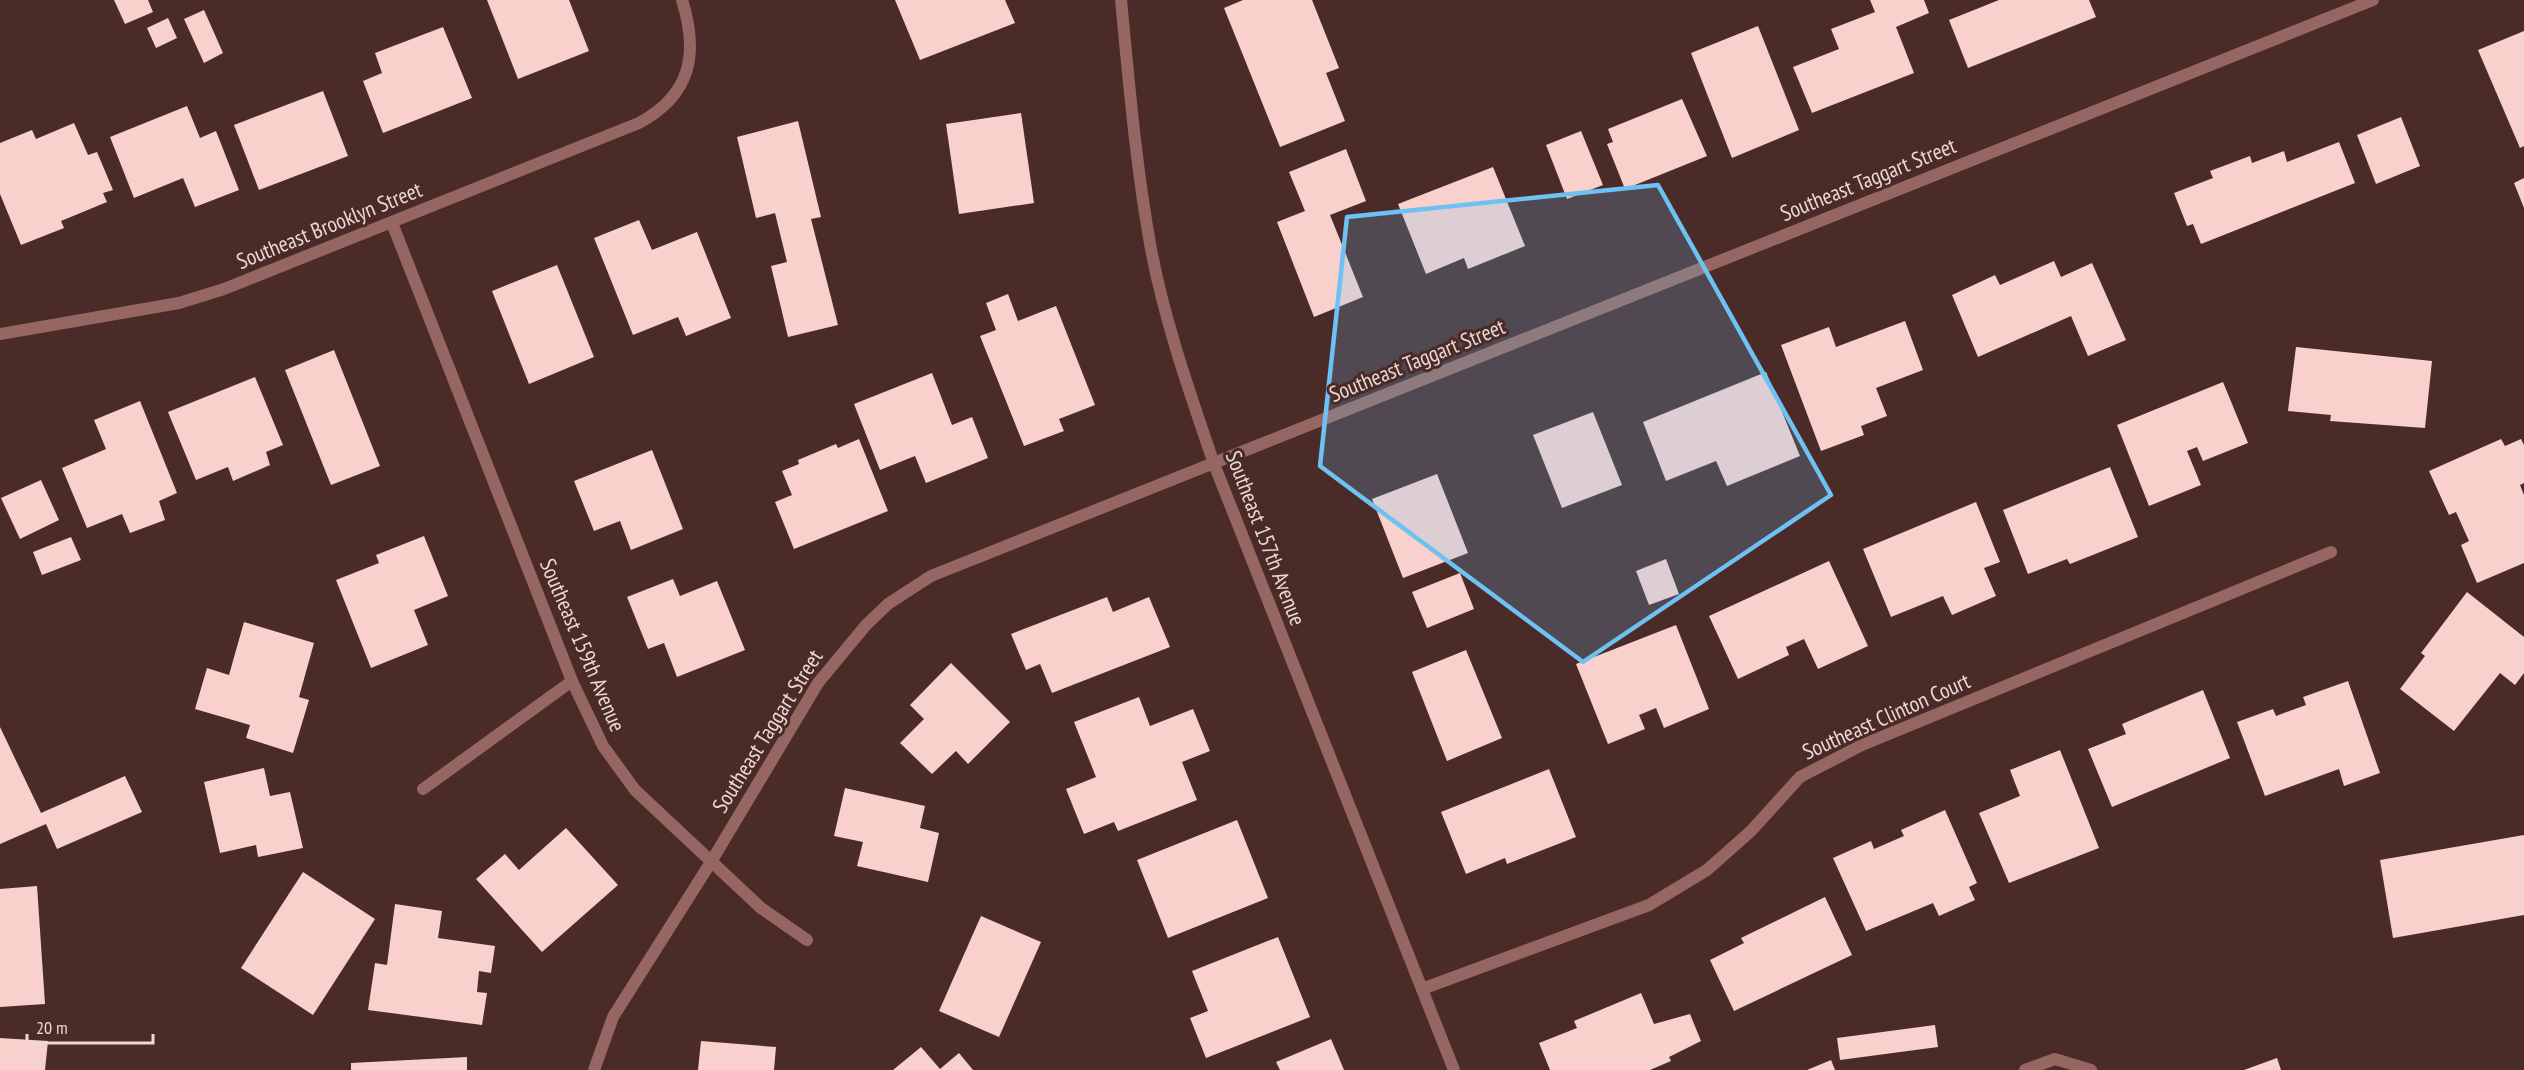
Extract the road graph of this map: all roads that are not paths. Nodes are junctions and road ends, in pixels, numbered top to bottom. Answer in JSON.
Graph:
{"nodes":[{"id":1,"x":682,"y":0,"type":"edge"},
{"id":2,"x":1121,"y":0,"type":"edge"},
{"id":3,"x":2373,"y":0,"type":"edge"},
{"id":4,"x":392,"y":223,"type":"junction"},
{"id":5,"x":0,"y":334,"type":"edge"},
{"id":6,"x":1214,"y":464,"type":"junction"},
{"id":7,"x":2331,"y":552,"type":"dead end"},
{"id":8,"x":572,"y":681,"type":"junction"},
{"id":9,"x":423,"y":789,"type":"dead end"},
{"id":10,"x":711,"y":862,"type":"junction"},
{"id":11,"x":807,"y":940,"type":"dead end"},
{"id":12,"x":1422,"y":989,"type":"junction"},
{"id":13,"x":594,"y":1070,"type":"edge"},
{"id":14,"x":1454,"y":1070,"type":"edge"},
{"id":15,"x":2025,"y":1070,"type":"edge"},
{"id":16,"x":2091,"y":1070,"type":"edge"}],
"edges":[{"from":1,"to":4,"type":"street","name":"Southeast Brooklyn Street"},
{"from":2,"to":6,"type":"street","name":"Southeast 157th Avenue"},
{"from":3,"to":6,"type":"street","name":"Southeast Taggart Street"},
{"from":4,"to":5,"type":"street","name":"Southeast Brooklyn Street"},
{"from":4,"to":8,"type":"street","name":"Southeast 159th Avenue"},
{"from":6,"to":10,"type":"street","name":"Southeast Taggart Street"},
{"from":6,"to":12,"type":"street","name":"Southeast 157th Avenue"},
{"from":7,"to":12,"type":"street","name":"Southeast Clinton Court"},
{"from":8,"to":9,"type":"street"},
{"from":8,"to":10,"type":"street","name":"Southeast 159th Avenue"},
{"from":10,"to":11,"type":"street"},
{"from":10,"to":13,"type":"street"},
{"from":12,"to":14,"type":"street","name":"Southeast 157th Avenue"},
{"from":15,"to":16,"type":"street"}]}
